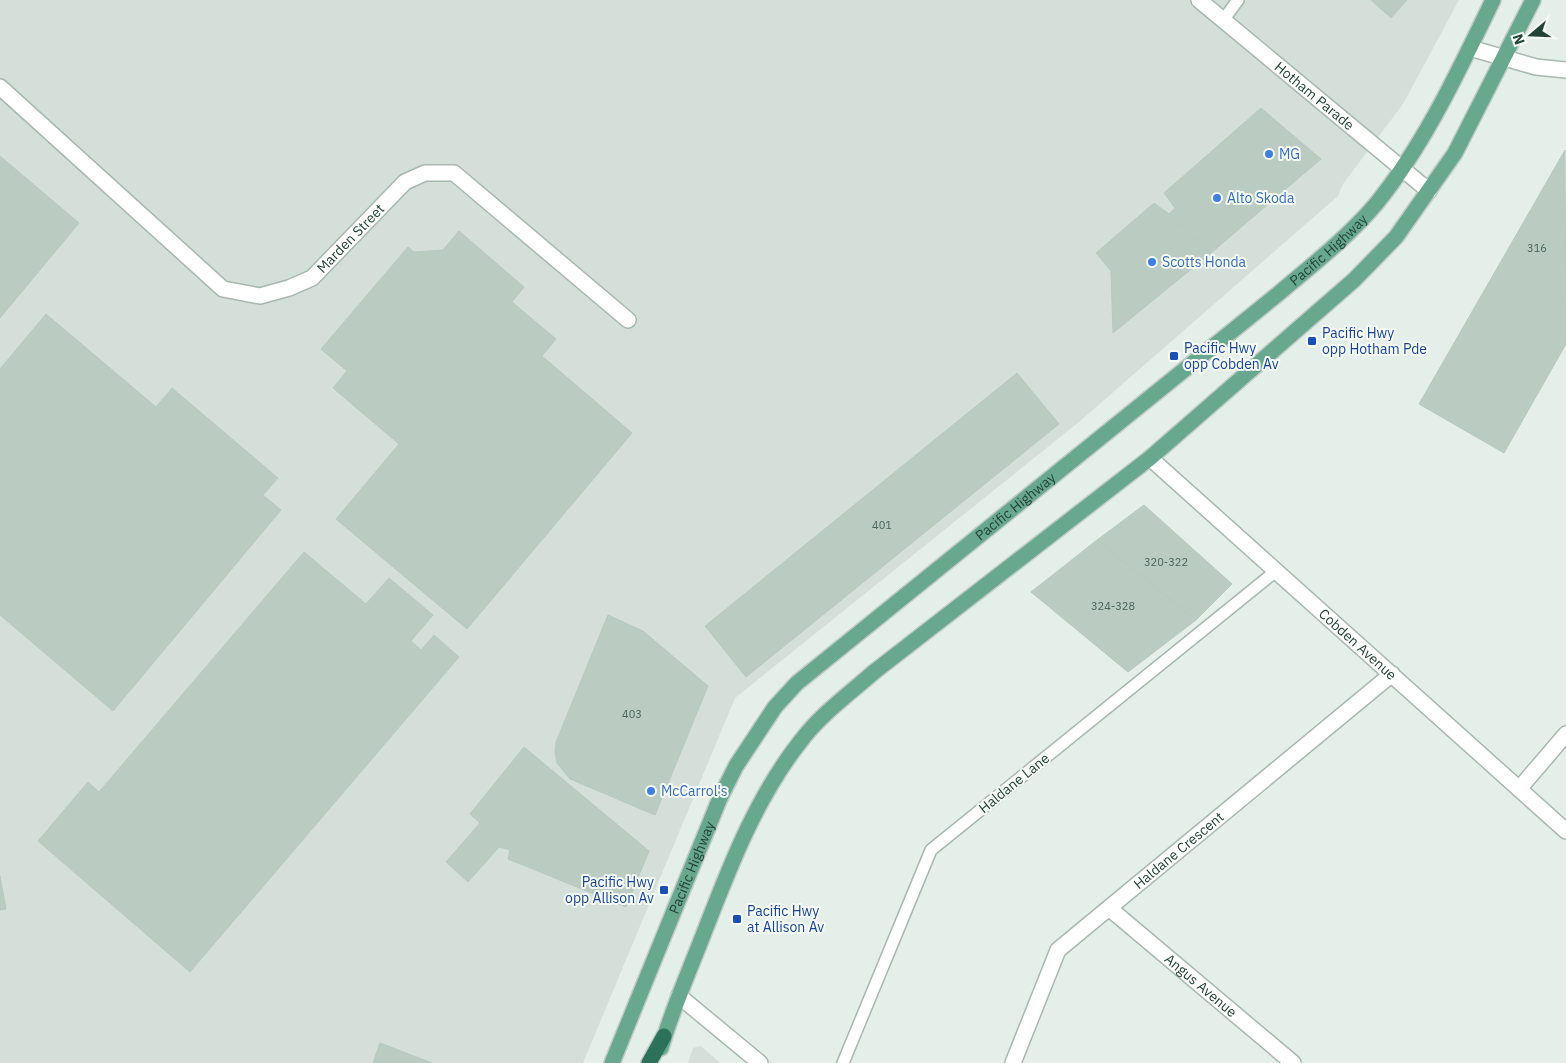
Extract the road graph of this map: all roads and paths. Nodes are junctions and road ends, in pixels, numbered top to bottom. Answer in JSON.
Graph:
{"nodes":[{"id":1,"x":1199,"y":0,"type":"edge"},
{"id":2,"x":1238,"y":0,"type":"edge"},
{"id":3,"x":1493,"y":0,"type":"edge"},
{"id":4,"x":1533,"y":0,"type":"edge"},
{"id":5,"x":1224,"y":19,"type":"junction"},
{"id":6,"x":1470,"y":48,"type":"junction"},
{"id":7,"x":1503,"y":59,"type":"junction"},
{"id":8,"x":1566,"y":70,"type":"edge"},
{"id":9,"x":0,"y":87,"type":"edge"},
{"id":10,"x":1402,"y":167,"type":"junction"},
{"id":11,"x":1429,"y":191,"type":"junction"},
{"id":12,"x":628,"y":320,"type":"dead end"},
{"id":13,"x":1150,"y":458,"type":"junction"},
{"id":14,"x":1276,"y":571,"type":"junction"},
{"id":15,"x":1392,"y":674,"type":"junction"},
{"id":16,"x":1566,"y":734,"type":"edge"},
{"id":17,"x":1519,"y":789,"type":"junction"},
{"id":18,"x":1566,"y":831,"type":"edge"},
{"id":19,"x":1110,"y":908,"type":"junction"},
{"id":20,"x":679,"y":996,"type":"junction"},
{"id":21,"x":664,"y":1036,"type":"junction"},
{"id":22,"x":612,"y":1063,"type":"edge"},
{"id":23,"x":649,"y":1063,"type":"edge"},
{"id":24,"x":656,"y":1063,"type":"edge"},
{"id":25,"x":760,"y":1063,"type":"edge"},
{"id":26,"x":843,"y":1063,"type":"edge"},
{"id":27,"x":1013,"y":1063,"type":"edge"},
{"id":28,"x":1294,"y":1063,"type":"edge"}],
"edges":[{"from":1,"to":5,"type":"street","name":"Hotham Parade"},
{"from":2,"to":5,"type":"lane"},
{"from":3,"to":6,"type":"main road","name":"Pacific Highway"},
{"from":4,"to":7,"type":"main road"},
{"from":5,"to":10,"type":"street","name":"Hotham Parade"},
{"from":6,"to":7,"type":"street"},
{"from":6,"to":10,"type":"main road","name":"Pacific Highway"},
{"from":7,"to":8,"type":"street"},
{"from":7,"to":11,"type":"main road"},
{"from":9,"to":12,"type":"street","name":"Marden Street"},
{"from":10,"to":11,"type":"street","name":"Hotham Parade"},
{"from":10,"to":22,"type":"main road","name":"Pacific Highway"},
{"from":11,"to":13,"type":"main road"},
{"from":13,"to":14,"type":"street","name":"Cobden Avenue"},
{"from":13,"to":20,"type":"main road"},
{"from":14,"to":15,"type":"street","name":"Cobden Avenue"},
{"from":14,"to":26,"type":"lane","name":"Haldane Lane"},
{"from":15,"to":17,"type":"street","name":"Cobden Avenue"},
{"from":15,"to":19,"type":"street","name":"Haldane Crescent"},
{"from":16,"to":17,"type":"street"},
{"from":17,"to":18,"type":"street","name":"Cobden Avenue"},
{"from":19,"to":27,"type":"street","name":"Haldane Crescent"},
{"from":19,"to":28,"type":"street","name":"Angus Avenue"},
{"from":20,"to":21,"type":"main road"},
{"from":20,"to":25,"type":"street"},
{"from":21,"to":23,"type":"highway"},
{"from":21,"to":24,"type":"main road"}]}
